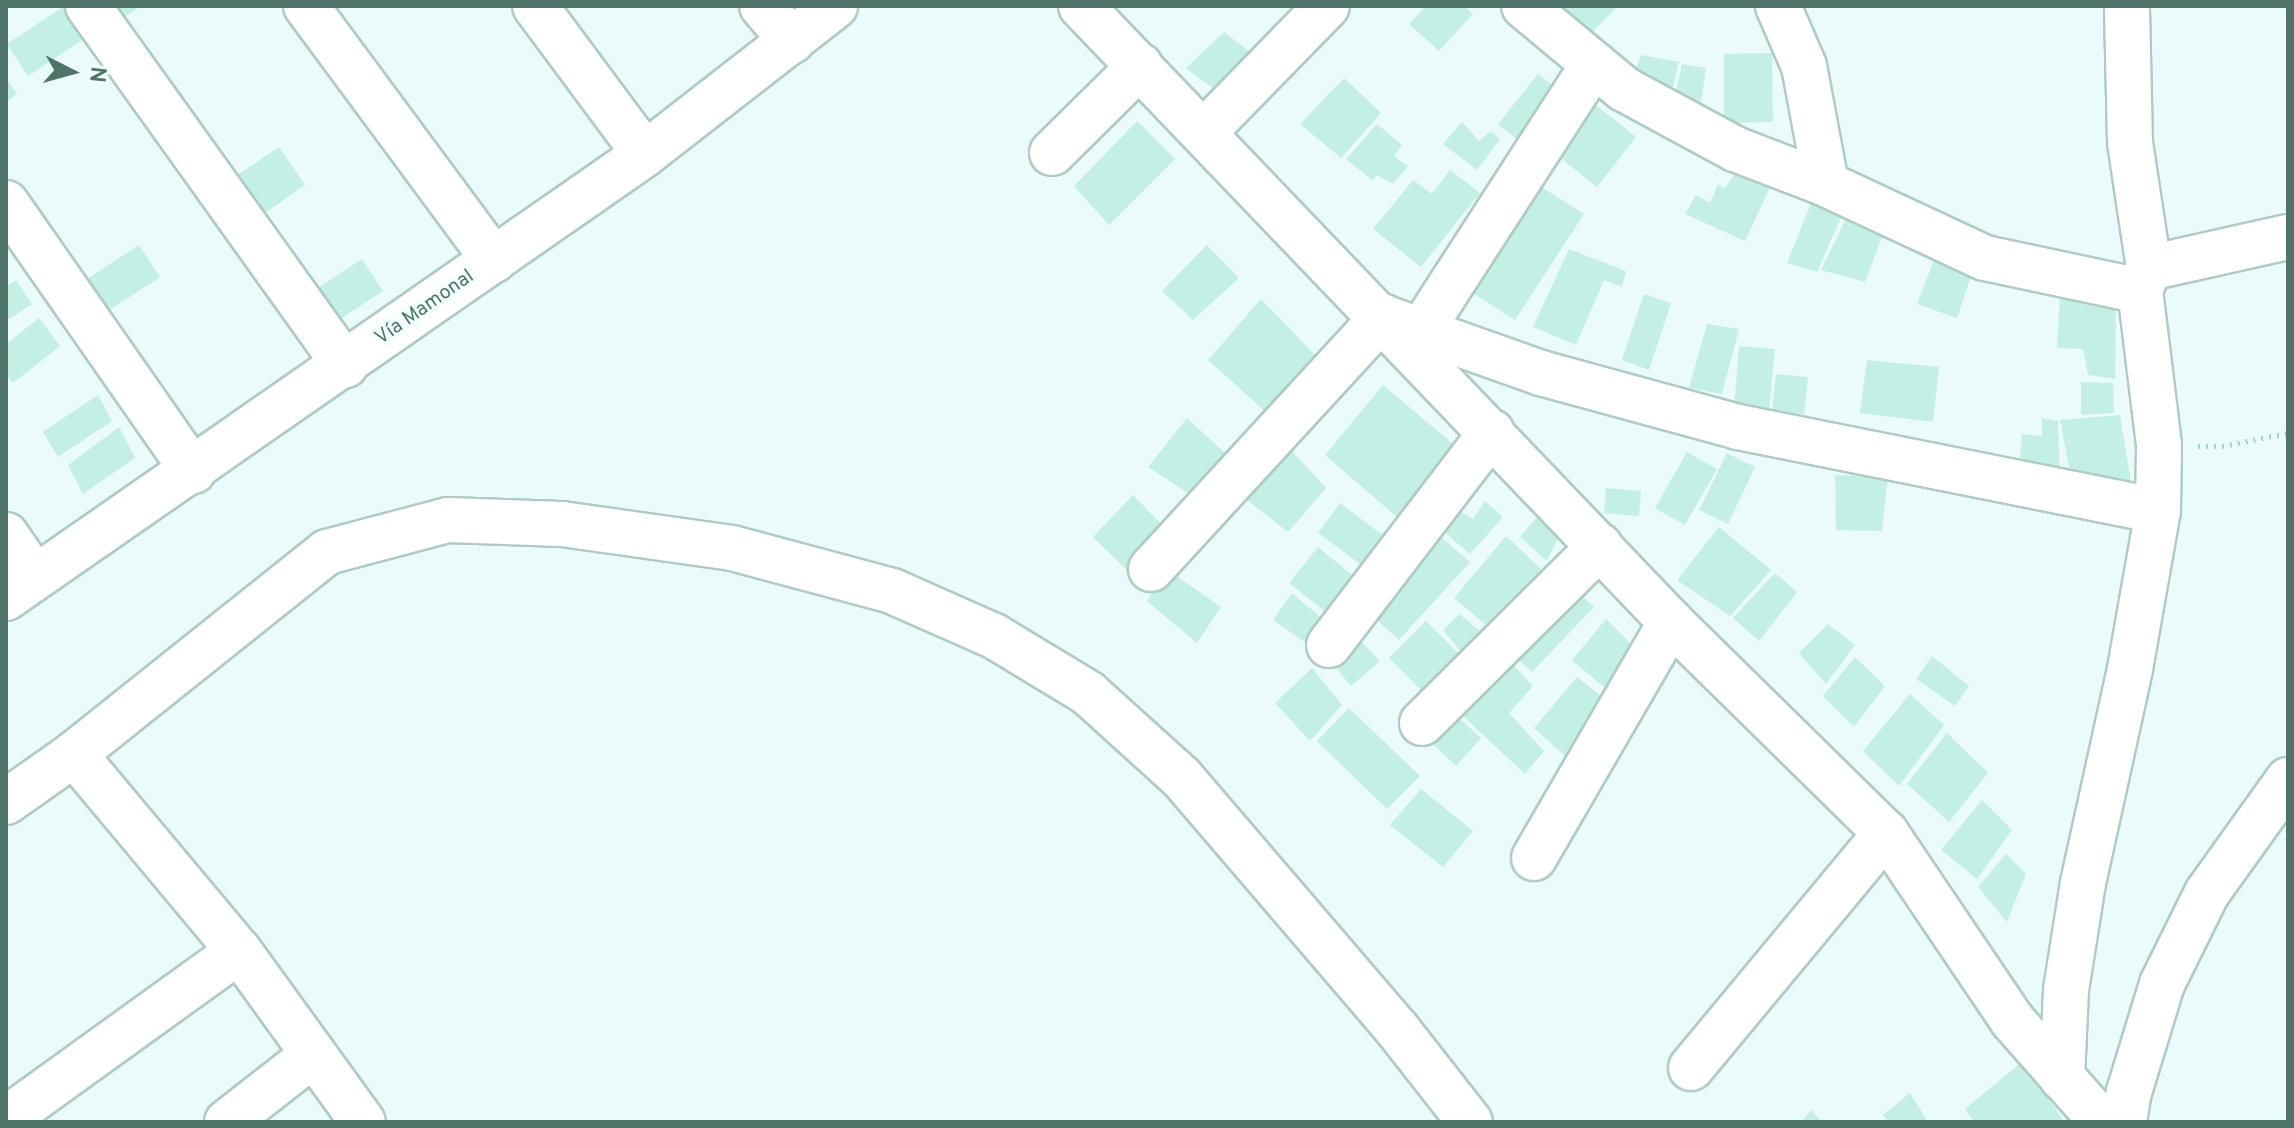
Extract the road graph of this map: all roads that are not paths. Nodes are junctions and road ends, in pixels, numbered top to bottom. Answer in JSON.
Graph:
{"nodes":[{"id":1,"x":88,"y":6,"type":"edge"},
{"id":2,"x":306,"y":6,"type":"edge"},
{"id":3,"x":535,"y":6,"type":"edge"},
{"id":4,"x":762,"y":6,"type":"edge"},
{"id":5,"x":835,"y":6,"type":"edge"},
{"id":6,"x":1081,"y":6,"type":"edge"},
{"id":7,"x":1327,"y":6,"type":"edge"},
{"id":8,"x":1524,"y":6,"type":"edge"},
{"id":9,"x":1778,"y":6,"type":"edge"},
{"id":10,"x":2127,"y":6,"type":"edge"},
{"id":11,"x":792,"y":41,"type":"junction"},
{"id":12,"x":1594,"y":64,"type":"junction"},
{"id":13,"x":1140,"y":66,"type":"junction"},
{"id":14,"x":1204,"y":132,"type":"junction"},
{"id":15,"x":1052,"y":153,"type":"dead end"},
{"id":16,"x":645,"y":154,"type":"junction"},
{"id":17,"x":1826,"y":184,"type":"junction"},
{"id":18,"x":6,"y":203,"type":"edge"},
{"id":19,"x":2288,"y":237,"type":"edge"},
{"id":20,"x":494,"y":260,"type":"junction"},
{"id":21,"x":2145,"y":280,"type":"junction"},
{"id":22,"x":1402,"y":324,"type":"junction"},
{"id":23,"x":345,"y":365,"type":"junction"},
{"id":24,"x":1492,"y":432,"type":"junction"},
{"id":25,"x":193,"y":471,"type":"junction"},
{"id":26,"x":2158,"y":511,"type":"junction"},
{"id":27,"x":6,"y":535,"type":"edge"},
{"id":28,"x":1600,"y":546,"type":"junction"},
{"id":29,"x":1151,"y":569,"type":"dead end"},
{"id":30,"x":21,"y":588,"type":"edge"},
{"id":31,"x":1671,"y":622,"type":"junction"},
{"id":32,"x":1329,"y":645,"type":"dead end"},
{"id":33,"x":1422,"y":723,"type":"dead end"},
{"id":34,"x":74,"y":754,"type":"junction"},
{"id":35,"x":2288,"y":780,"type":"edge"},
{"id":36,"x":6,"y":802,"type":"edge"},
{"id":37,"x":1886,"y":833,"type":"junction"},
{"id":38,"x":1534,"y":858,"type":"dead end"},
{"id":39,"x":239,"y":951,"type":"junction"},
{"id":40,"x":314,"y":1054,"type":"junction"},
{"id":41,"x":1691,"y":1068,"type":"dead end"},
{"id":42,"x":2062,"y":1078,"type":"junction"},
{"id":43,"x":6,"y":1119,"type":"edge"},
{"id":44,"x":227,"y":1122,"type":"edge"},
{"id":45,"x":363,"y":1122,"type":"edge"},
{"id":46,"x":1470,"y":1122,"type":"edge"},
{"id":47,"x":2102,"y":1122,"type":"edge"},
{"id":48,"x":2124,"y":1122,"type":"edge"}],
"edges":[{"from":1,"to":23,"type":"street"},
{"from":2,"to":20,"type":"street"},
{"from":3,"to":16,"type":"street"},
{"from":4,"to":11,"type":"street"},
{"from":5,"to":11,"type":"street","name":"Vía Mamonal"},
{"from":6,"to":13,"type":"street"},
{"from":7,"to":14,"type":"street"},
{"from":8,"to":12,"type":"street"},
{"from":9,"to":17,"type":"street"},
{"from":10,"to":21,"type":"street"},
{"from":11,"to":16,"type":"street","name":"Vía Mamonal"},
{"from":12,"to":17,"type":"street"},
{"from":12,"to":22,"type":"street"},
{"from":13,"to":14,"type":"street"},
{"from":13,"to":15,"type":"street"},
{"from":14,"to":22,"type":"street"},
{"from":16,"to":20,"type":"street","name":"Vía Mamonal"},
{"from":17,"to":21,"type":"street"},
{"from":18,"to":25,"type":"street"},
{"from":19,"to":21,"type":"street"},
{"from":20,"to":23,"type":"street","name":"Vía Mamonal"},
{"from":21,"to":26,"type":"street"},
{"from":22,"to":24,"type":"street"},
{"from":22,"to":26,"type":"street"},
{"from":22,"to":29,"type":"street"},
{"from":23,"to":25,"type":"street","name":"Vía Mamonal"},
{"from":24,"to":28,"type":"street"},
{"from":24,"to":32,"type":"street"},
{"from":25,"to":30,"type":"street","name":"Vía Mamonal"},
{"from":26,"to":42,"type":"street"},
{"from":27,"to":30,"type":"street"},
{"from":28,"to":31,"type":"street"},
{"from":28,"to":33,"type":"street"},
{"from":31,"to":37,"type":"street"},
{"from":31,"to":38,"type":"street"},
{"from":34,"to":36,"type":"street"},
{"from":34,"to":39,"type":"street"},
{"from":34,"to":46,"type":"street"},
{"from":35,"to":48,"type":"street"},
{"from":37,"to":41,"type":"street"},
{"from":37,"to":42,"type":"street"},
{"from":39,"to":40,"type":"street"},
{"from":39,"to":43,"type":"street"},
{"from":40,"to":44,"type":"street"},
{"from":40,"to":45,"type":"street"},
{"from":42,"to":47,"type":"street"}]}
